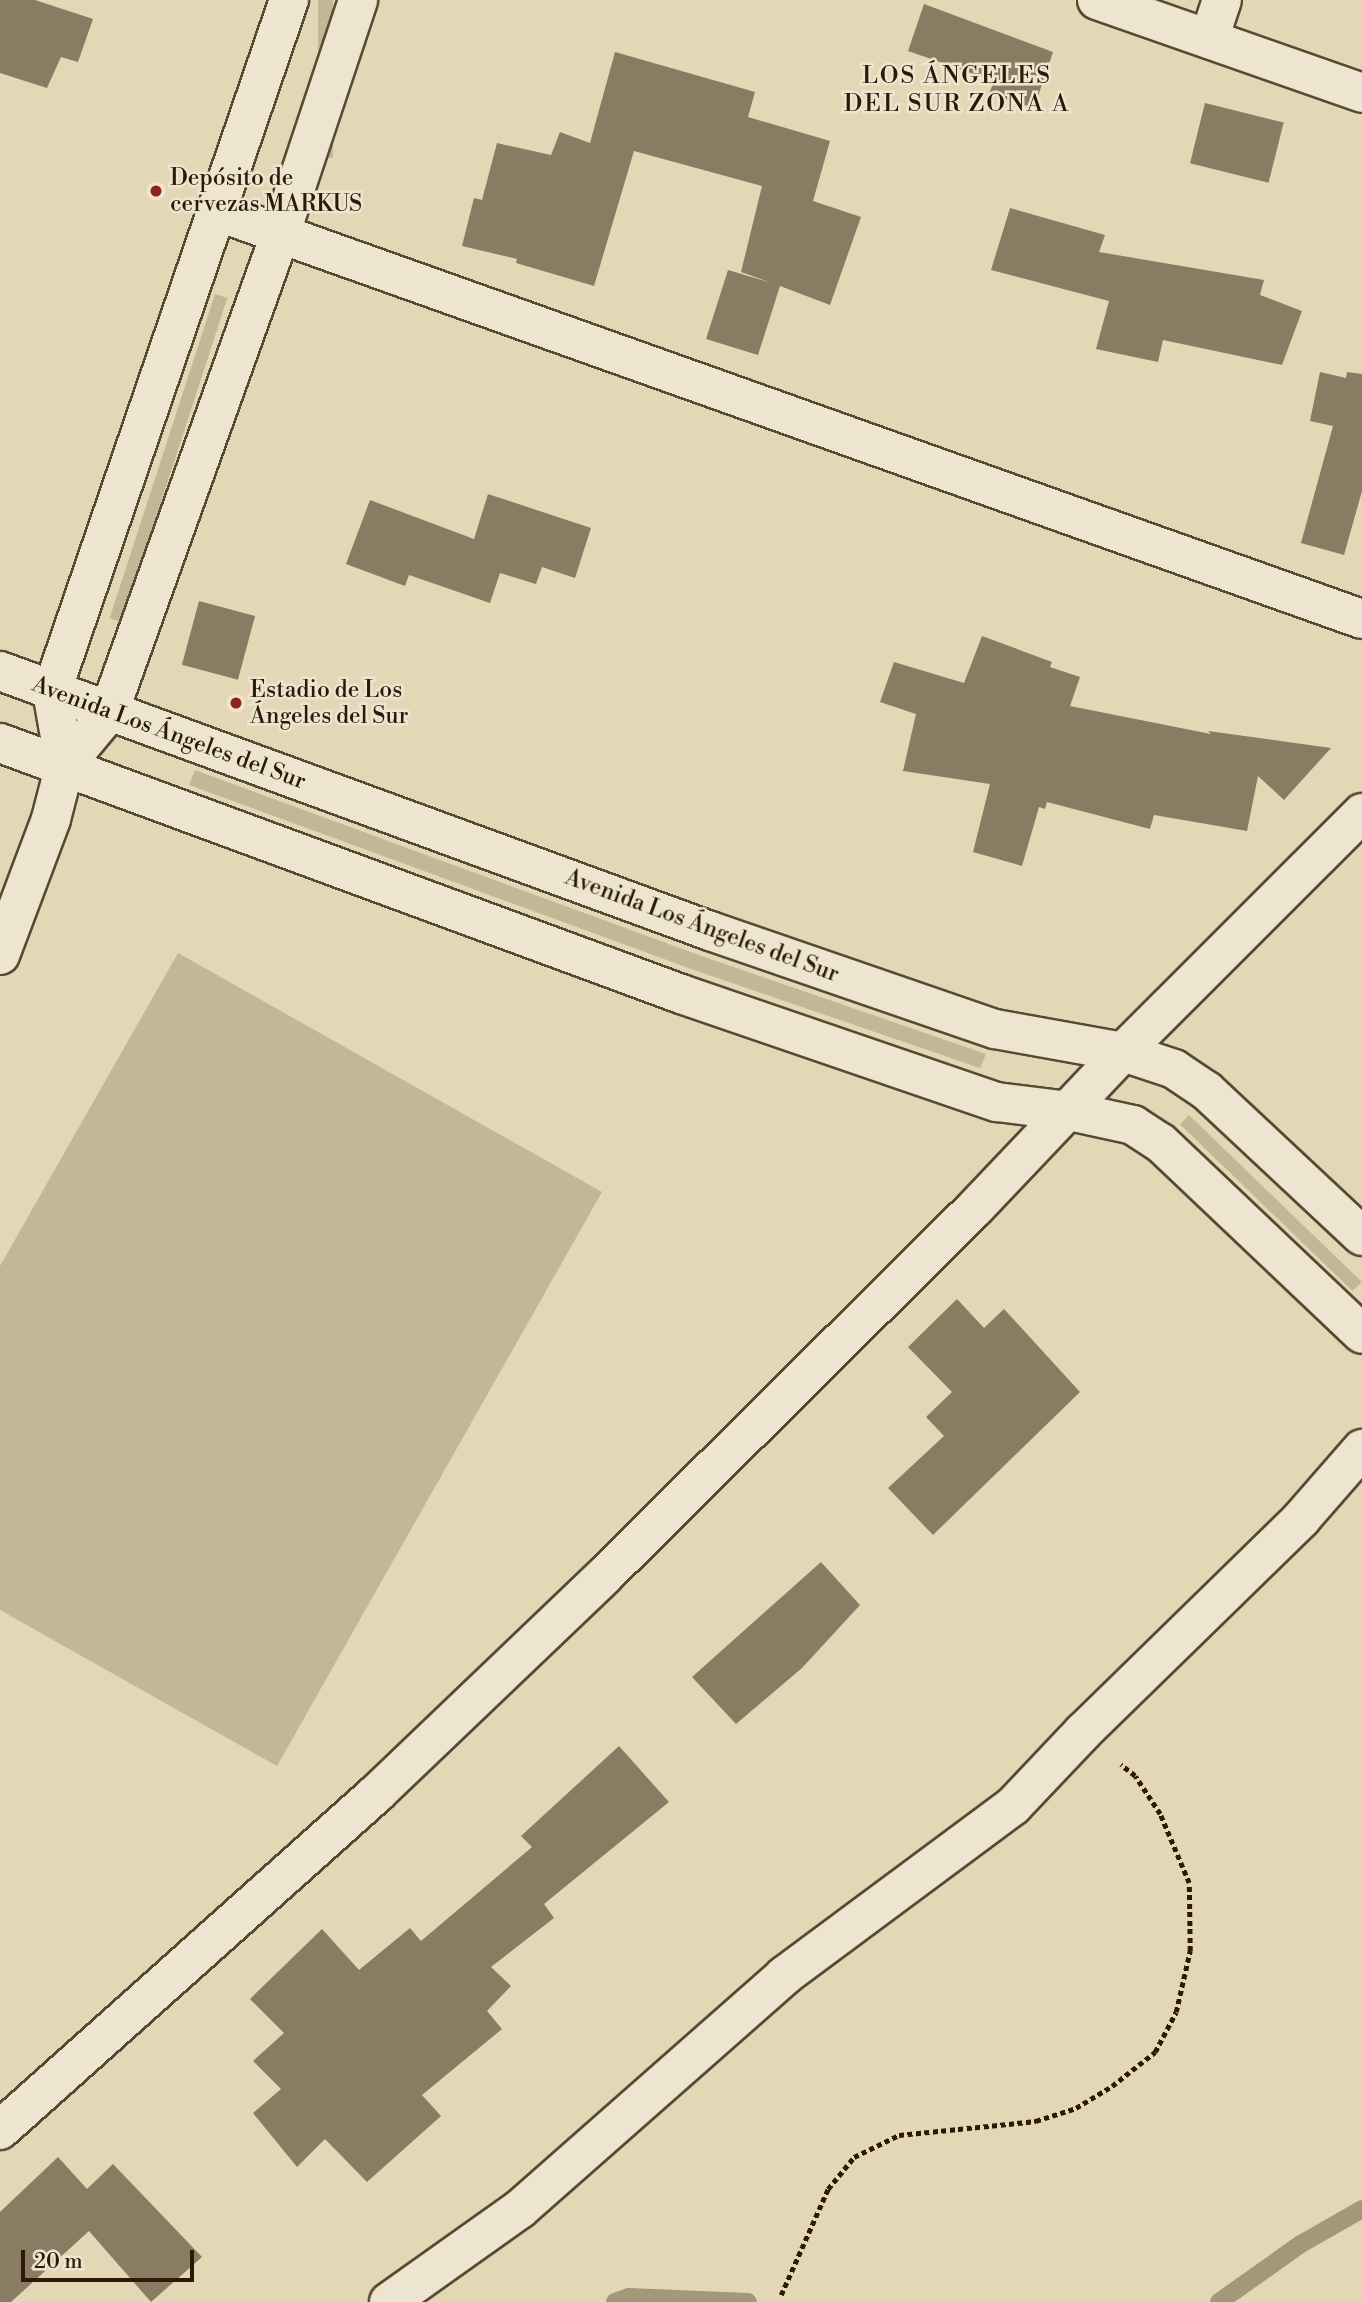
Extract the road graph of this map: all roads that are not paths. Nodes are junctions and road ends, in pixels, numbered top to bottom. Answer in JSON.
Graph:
{"nodes":[{"id":1,"x":289,"y":0,"type":"edge"},
{"id":2,"x":358,"y":0,"type":"edge"},
{"id":3,"x":1097,"y":0,"type":"edge"},
{"id":4,"x":1222,"y":0,"type":"edge"},
{"id":5,"x":1209,"y":39,"type":"junction"},
{"id":6,"x":1362,"y":93,"type":"edge"},
{"id":7,"x":216,"y":211,"type":"junction"},
{"id":8,"x":280,"y":235,"type":"junction"},
{"id":9,"x":1362,"y":619,"type":"edge"},
{"id":10,"x":0,"y":671,"type":"edge"},
{"id":11,"x":52,"y":691,"type":"junction"},
{"id":12,"x":109,"y":712,"type":"junction"},
{"id":13,"x":0,"y":743,"type":"edge"},
{"id":14,"x":65,"y":765,"type":"junction"},
{"id":15,"x":1362,"y":813,"type":"edge"},
{"id":16,"x":0,"y":955,"type":"edge"},
{"id":17,"x":1123,"y":1052,"type":"junction"},
{"id":18,"x":1069,"y":1111,"type":"junction"},
{"id":19,"x":1362,"y":1236,"type":"edge"},
{"id":20,"x":1362,"y":1334,"type":"edge"},
{"id":21,"x":1362,"y":1449,"type":"edge"},
{"id":22,"x":0,"y":2130,"type":"edge"},
{"id":23,"x":389,"y":2302,"type":"edge"}],
"edges":[{"from":1,"to":7,"type":"street"},
{"from":2,"to":8,"type":"street"},
{"from":3,"to":5,"type":"street"},
{"from":4,"to":5,"type":"street"},
{"from":5,"to":6,"type":"street"},
{"from":7,"to":8,"type":"street"},
{"from":7,"to":11,"type":"street"},
{"from":8,"to":9,"type":"street"},
{"from":8,"to":12,"type":"street"},
{"from":10,"to":11,"type":"street","name":"Avenida Los Ángeles del Sur"},
{"from":11,"to":12,"type":"street","name":"Avenida Los Ángeles del Sur"},
{"from":11,"to":14,"type":"street"},
{"from":12,"to":14,"type":"street"},
{"from":12,"to":17,"type":"street","name":"Avenida Los Ángeles del Sur"},
{"from":13,"to":14,"type":"street"},
{"from":14,"to":16,"type":"street"},
{"from":14,"to":18,"type":"street"},
{"from":15,"to":17,"type":"street"},
{"from":17,"to":18,"type":"street"},
{"from":17,"to":19,"type":"street","name":"Avenida Los Ángeles del Sur"},
{"from":18,"to":20,"type":"street"},
{"from":18,"to":22,"type":"street"},
{"from":21,"to":23,"type":"street"}]}
